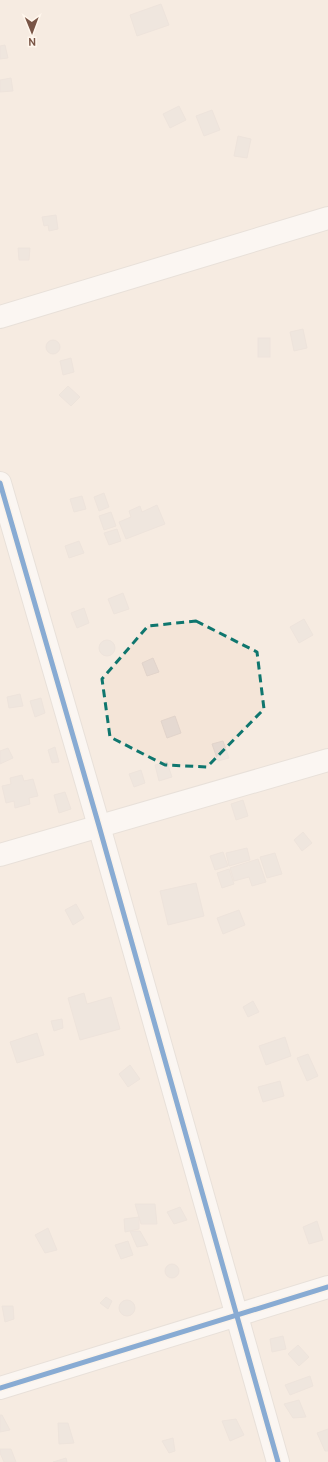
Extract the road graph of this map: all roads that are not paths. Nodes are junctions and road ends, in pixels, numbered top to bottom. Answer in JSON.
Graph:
{"nodes":[{"id":1,"x":328,"y":218,"type":"edge"},
{"id":2,"x":0,"y":317,"type":"edge"},
{"id":3,"x":0,"y":483,"type":"edge"},
{"id":4,"x":328,"y":760,"type":"edge"},
{"id":5,"x":99,"y":826,"type":"junction"},
{"id":6,"x":0,"y":855,"type":"edge"},
{"id":7,"x":328,"y":1287,"type":"edge"},
{"id":8,"x":236,"y":1314,"type":"junction"},
{"id":9,"x":0,"y":1388,"type":"edge"},
{"id":10,"x":278,"y":1462,"type":"edge"}],
"edges":[{"from":1,"to":2,"type":"street"},
{"from":3,"to":5,"type":"street"},
{"from":4,"to":5,"type":"street"},
{"from":5,"to":6,"type":"street"},
{"from":5,"to":8,"type":"street"},
{"from":7,"to":8,"type":"street"},
{"from":8,"to":9,"type":"street"},
{"from":8,"to":10,"type":"street"}]}
